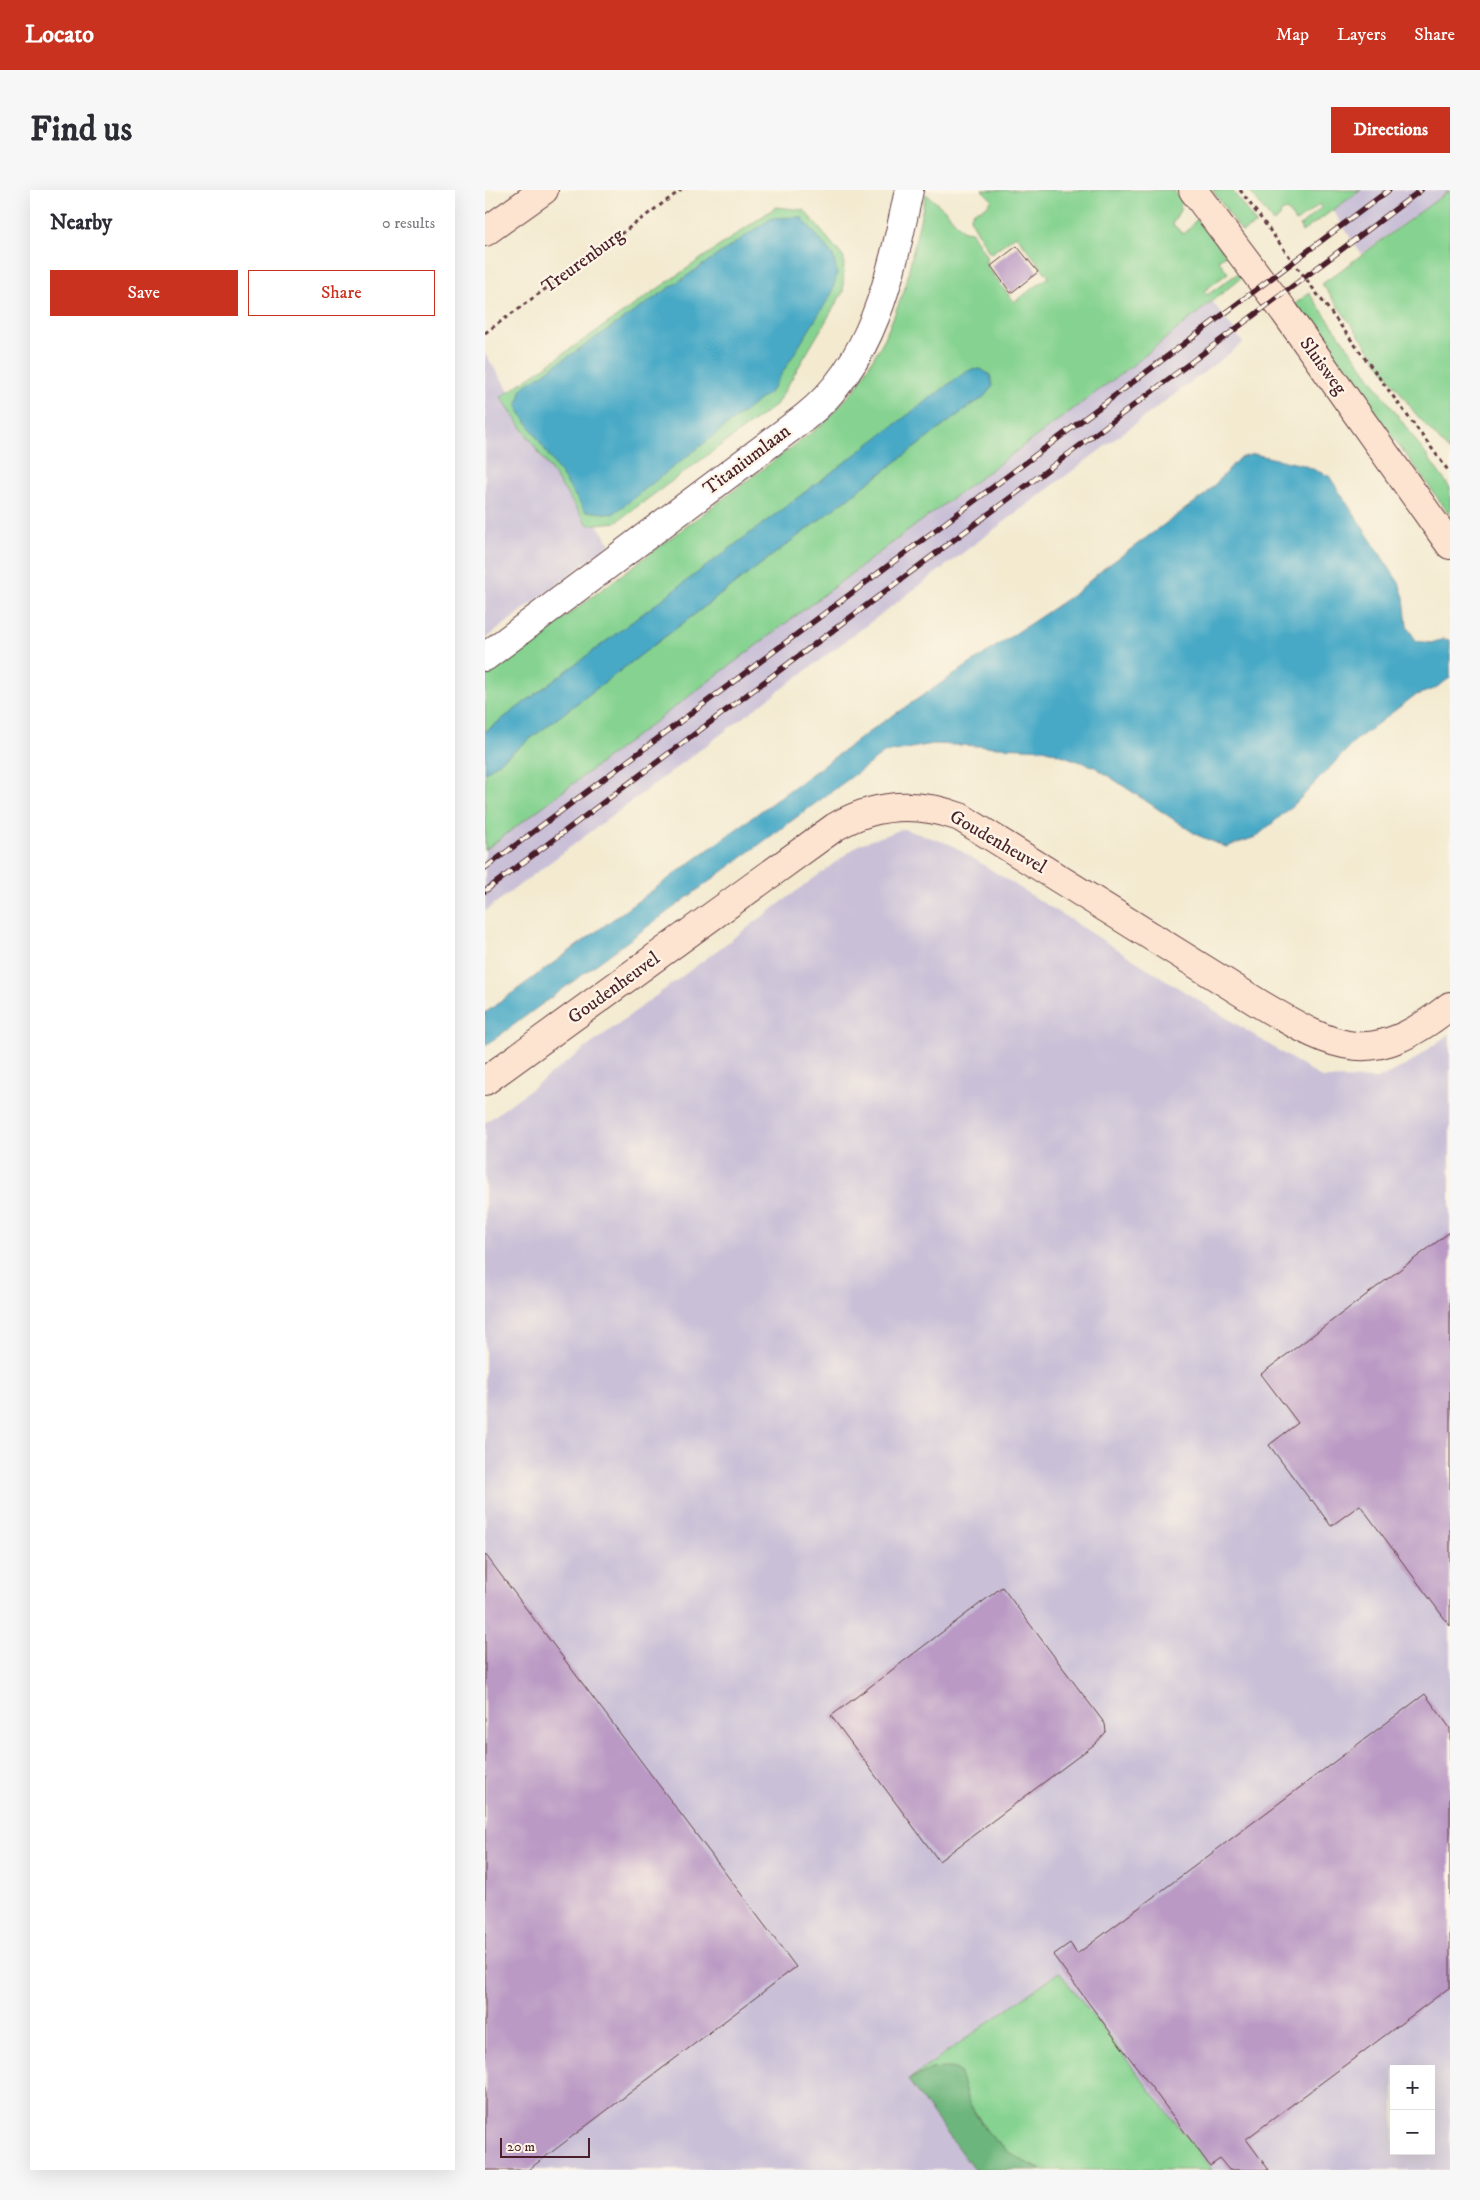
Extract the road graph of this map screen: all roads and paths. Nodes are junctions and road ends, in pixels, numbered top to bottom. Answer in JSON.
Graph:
{"nodes":[{"id":1,"x":544,"y":190,"type":"edge"},
{"id":2,"x":681,"y":190,"type":"edge"},
{"id":3,"x":909,"y":190,"type":"edge"},
{"id":4,"x":1193,"y":190,"type":"edge"},
{"id":5,"x":1240,"y":190,"type":"edge"},
{"id":6,"x":485,"y":232,"type":"edge"},
{"id":7,"x":485,"y":333,"type":"edge"},
{"id":8,"x":1450,"y":472,"type":"edge"},
{"id":9,"x":1450,"y":545,"type":"edge"},
{"id":10,"x":485,"y":658,"type":"edge"},
{"id":11,"x":1450,"y":1006,"type":"edge"},
{"id":12,"x":485,"y":1081,"type":"edge"}],
"edges":[{"from":1,"to":6,"type":"street"},
{"from":2,"to":7,"type":"path","name":"Treurenburg"},
{"from":3,"to":10,"type":"street","name":"Titaniumlaan"},
{"from":4,"to":9,"type":"street","name":"Sluisweg"},
{"from":5,"to":8,"type":"path","name":"Sluisweg"},
{"from":11,"to":12,"type":"street","name":"Goudenheuvel"}]}
